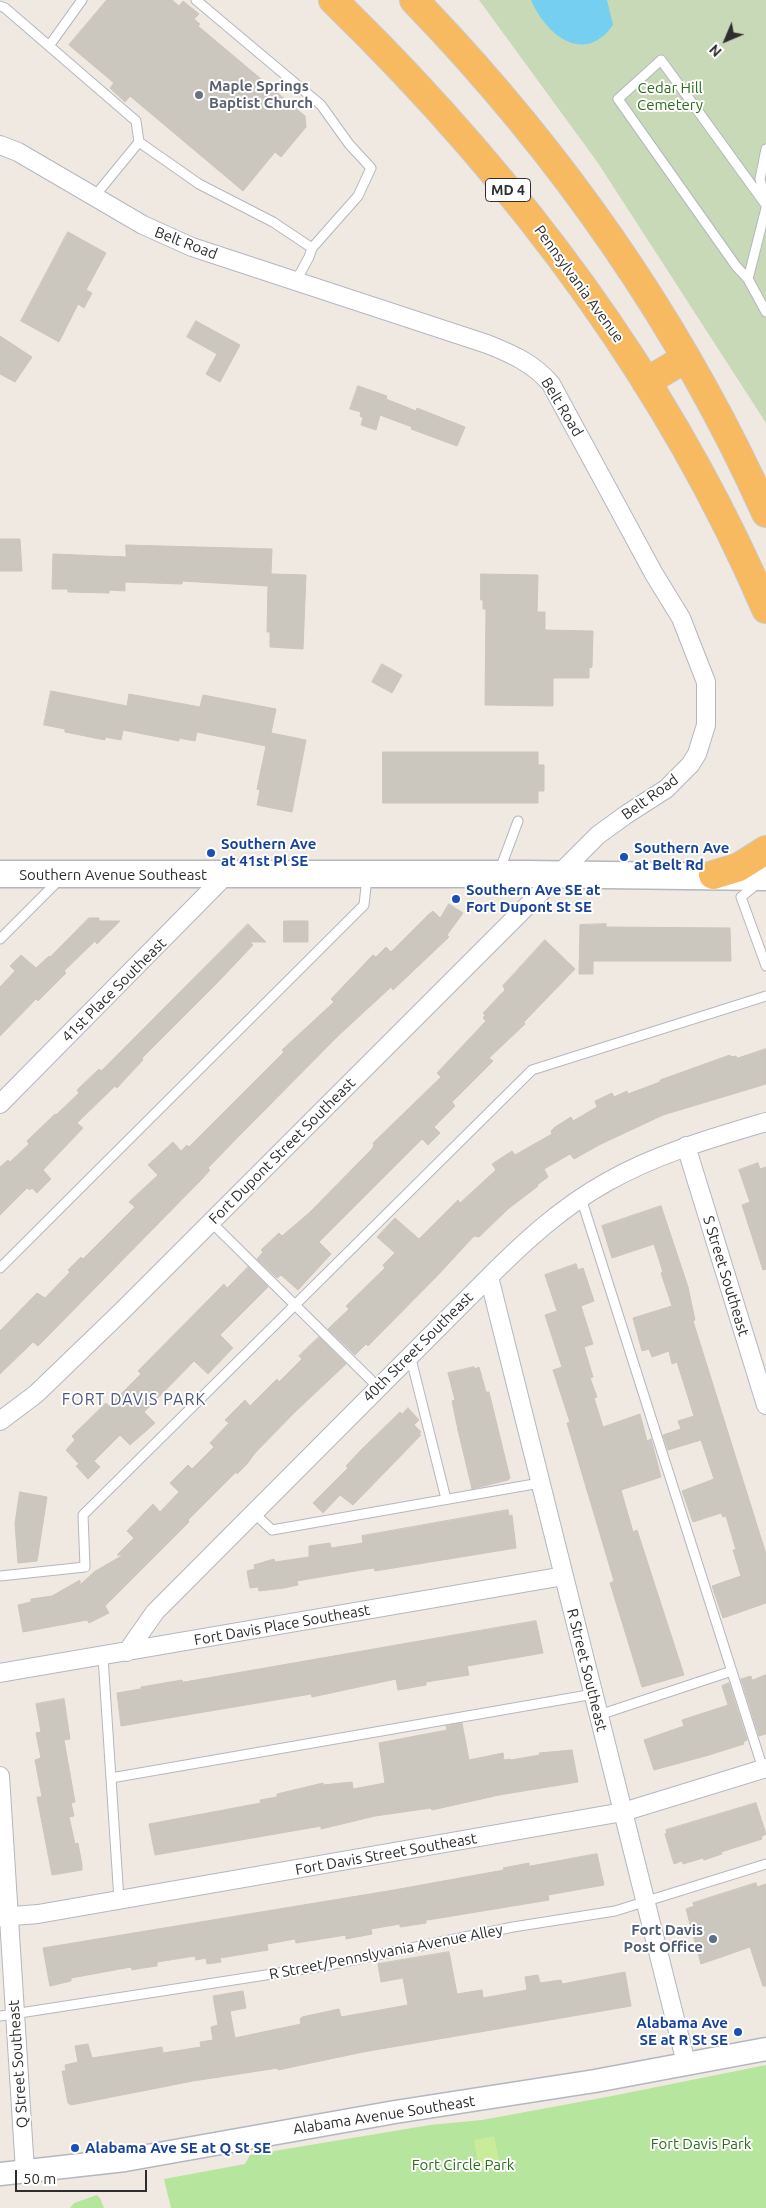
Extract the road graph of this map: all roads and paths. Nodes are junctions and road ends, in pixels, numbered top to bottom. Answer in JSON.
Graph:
{"nodes":[{"id":1,"x":82,"y":0,"type":"edge"},
{"id":2,"x":196,"y":0,"type":"edge"},
{"id":3,"x":333,"y":0,"type":"edge"},
{"id":4,"x":414,"y":0,"type":"edge"},
{"id":5,"x":0,"y":6,"type":"edge"},
{"id":6,"x":50,"y":46,"type":"junction"},
{"id":7,"x":139,"y":142,"type":"junction"},
{"id":8,"x":0,"y":145,"type":"edge"},
{"id":9,"x":766,"y":149,"type":"edge"},
{"id":10,"x":94,"y":197,"type":"junction"},
{"id":11,"x":766,"y":205,"type":"edge"},
{"id":12,"x":312,"y":248,"type":"junction"},
{"id":13,"x":296,"y":280,"type":"junction"},
{"id":14,"x":748,"y":280,"type":"junction"},
{"id":15,"x":766,"y":312,"type":"edge"},
{"id":16,"x":686,"y":358,"type":"junction"},
{"id":17,"x":646,"y":382,"type":"junction"},
{"id":18,"x":759,"y":488,"type":"edge"},
{"id":19,"x":766,"y":513,"type":"edge"},
{"id":20,"x":763,"y":597,"type":"edge"},
{"id":21,"x":518,"y":821,"type":"dead end"},
{"id":22,"x":766,"y":850,"type":"edge"},
{"id":23,"x":0,"y":874,"type":"edge"},
{"id":24,"x":64,"y":874,"type":"junction"},
{"id":25,"x":367,"y":875,"type":"junction"},
{"id":26,"x":498,"y":875,"type":"junction"},
{"id":27,"x":558,"y":875,"type":"junction"},
{"id":28,"x":226,"y":876,"type":"junction"},
{"id":29,"x":713,"y":876,"type":"junction"},
{"id":30,"x":766,"y":877,"type":"edge"},
{"id":31,"x":0,"y":939,"type":"edge"},
{"id":32,"x":766,"y":966,"type":"edge"},
{"id":33,"x":766,"y":996,"type":"edge"},
{"id":34,"x":0,"y":1104,"type":"edge"},
{"id":35,"x":766,"y":1122,"type":"edge"},
{"id":36,"x":686,"y":1146,"type":"junction"},
{"id":37,"x":581,"y":1198,"type":"junction"},
{"id":38,"x":211,"y":1222,"type":"junction"},
{"id":39,"x":0,"y":1268,"type":"edge"},
{"id":40,"x":489,"y":1277,"type":"junction"},
{"id":41,"x":295,"y":1304,"type":"junction"},
{"id":42,"x":410,"y":1355,"type":"junction"},
{"id":43,"x":378,"y":1387,"type":"junction"},
{"id":44,"x":766,"y":1405,"type":"edge"},
{"id":45,"x":0,"y":1421,"type":"edge"},
{"id":46,"x":540,"y":1482,"type":"junction"},
{"id":47,"x":446,"y":1499,"type":"junction"},
{"id":48,"x":254,"y":1512,"type":"junction"},
{"id":49,"x":0,"y":1576,"type":"edge"},
{"id":50,"x":564,"y":1576,"type":"junction"},
{"id":51,"x":127,"y":1652,"type":"junction"},
{"id":52,"x":103,"y":1656,"type":"junction"},
{"id":53,"x":732,"y":1671,"type":"junction"},
{"id":54,"x":0,"y":1674,"type":"edge"},
{"id":55,"x":594,"y":1694,"type":"junction"},
{"id":56,"x":599,"y":1715,"type":"junction"},
{"id":57,"x":765,"y":1768,"type":"edge"},
{"id":58,"x":0,"y":1776,"type":"edge"},
{"id":59,"x":111,"y":1778,"type":"junction"},
{"id":60,"x":623,"y":1812,"type":"junction"},
{"id":61,"x":766,"y":1864,"type":"edge"},
{"id":62,"x":119,"y":1900,"type":"junction"},
{"id":63,"x":646,"y":1902,"type":"junction"},
{"id":64,"x":4,"y":1917,"type":"edge"},
{"id":65,"x":8,"y":2016,"type":"edge"},
{"id":66,"x":766,"y":2049,"type":"edge"},
{"id":67,"x":686,"y":2063,"type":"junction"},
{"id":68,"x":25,"y":2171,"type":"junction"},
{"id":69,"x":0,"y":2174,"type":"edge"}],
"edges":[{"from":1,"to":6,"type":"lane"},
{"from":2,"to":12,"type":"lane"},
{"from":3,"to":17,"type":"highway","name":"Pennsylvania Avenue","number":"MD 4"},
{"from":4,"to":16,"type":"highway"},
{"from":5,"to":6,"type":"lane"},
{"from":6,"to":7,"type":"lane"},
{"from":7,"to":10,"type":"lane"},
{"from":7,"to":12,"type":"lane"},
{"from":8,"to":10,"type":"street","name":"Belt Road"},
{"from":9,"to":11,"type":"lane"},
{"from":10,"to":13,"type":"street","name":"Belt Road"},
{"from":11,"to":14,"type":"lane"},
{"from":11,"to":14,"type":"lane"},
{"from":12,"to":13,"type":"lane"},
{"from":13,"to":27,"type":"street","name":"Belt Road"},
{"from":14,"to":15,"type":"lane"},
{"from":16,"to":17,"type":"highway"},
{"from":16,"to":18,"type":"highway"},
{"from":17,"to":20,"type":"highway","name":"Pennsylvania Avenue","number":"MD 4"},
{"from":18,"to":19,"type":"highway"},
{"from":21,"to":26,"type":"lane"},
{"from":22,"to":29,"type":"highway"},
{"from":23,"to":24,"type":"main road","name":"Southern Avenue Southeast"},
{"from":24,"to":28,"type":"main road","name":"Southern Avenue Southeast"},
{"from":24,"to":31,"type":"lane"},
{"from":25,"to":26,"type":"main road","name":"Southern Avenue Southeast"},
{"from":25,"to":28,"type":"main road","name":"Southern Avenue Southeast"},
{"from":25,"to":39,"type":"lane"},
{"from":26,"to":27,"type":"main road","name":"Southern Avenue Southeast"},
{"from":27,"to":29,"type":"main road","name":"Southern Avenue Southeast"},
{"from":27,"to":38,"type":"street","name":"Fort Dupont Street Southeast"},
{"from":28,"to":34,"type":"street","name":"41st Place Southeast"},
{"from":29,"to":30,"type":"main road","name":"Southern Avenue Southeast"},
{"from":30,"to":32,"type":"lane"},
{"from":33,"to":41,"type":"lane"},
{"from":35,"to":36,"type":"street","name":"40th Street Southeast"},
{"from":36,"to":37,"type":"street","name":"40th Street Southeast"},
{"from":36,"to":44,"type":"street","name":"S Street Southeast"},
{"from":37,"to":40,"type":"street","name":"40th Street Southeast"},
{"from":37,"to":53,"type":"lane"},
{"from":38,"to":41,"type":"lane"},
{"from":38,"to":45,"type":"street","name":"Fort Dupont Street Southeast"},
{"from":40,"to":42,"type":"street","name":"40th Street Southeast"},
{"from":40,"to":46,"type":"street","name":"R Street Southeast"},
{"from":41,"to":43,"type":"lane"},
{"from":41,"to":49,"type":"lane"},
{"from":42,"to":43,"type":"street","name":"40th Street Southeast"},
{"from":42,"to":47,"type":"lane"},
{"from":43,"to":48,"type":"street","name":"40th Street Southeast"},
{"from":46,"to":47,"type":"lane"},
{"from":46,"to":50,"type":"street","name":"R Street Southeast"},
{"from":47,"to":48,"type":"lane"},
{"from":48,"to":51,"type":"street","name":"40th Street Southeast"},
{"from":50,"to":51,"type":"street","name":"Fort Davis Place Southeast"},
{"from":50,"to":55,"type":"street","name":"R Street Southeast"},
{"from":51,"to":52,"type":"street","name":"Fort Davis Place Southeast"},
{"from":52,"to":54,"type":"street","name":"Fort Davis Place Southeast"},
{"from":52,"to":59,"type":"lane"},
{"from":53,"to":56,"type":"lane"},
{"from":53,"to":57,"type":"lane"},
{"from":55,"to":56,"type":"street","name":"R Street Southeast"},
{"from":55,"to":59,"type":"lane"},
{"from":56,"to":60,"type":"street","name":"R Street Southeast"},
{"from":57,"to":60,"type":"street","name":"Fort Davis Street Southeast"},
{"from":58,"to":64,"type":"street","name":"Q Street Southeast"},
{"from":59,"to":62,"type":"lane"},
{"from":60,"to":62,"type":"street","name":"Fort Davis Street Southeast"},
{"from":60,"to":63,"type":"street","name":"R Street Southeast"},
{"from":61,"to":63,"type":"lane","name":"R Street/Pennslyvania Avenue Alley"},
{"from":62,"to":64,"type":"street","name":"Fort Davis Street Southeast"},
{"from":63,"to":65,"type":"lane","name":"R Street/Pennslyvania Avenue Alley"},
{"from":63,"to":67,"type":"street","name":"R Street Southeast"},
{"from":64,"to":65,"type":"street","name":"Q Street Southeast"},
{"from":65,"to":68,"type":"street","name":"Q Street Southeast"},
{"from":66,"to":67,"type":"street","name":"Alabama Avenue Southeast"},
{"from":67,"to":68,"type":"street","name":"Alabama Avenue Southeast"},
{"from":68,"to":69,"type":"street","name":"Alabama Avenue Southeast"}]}
